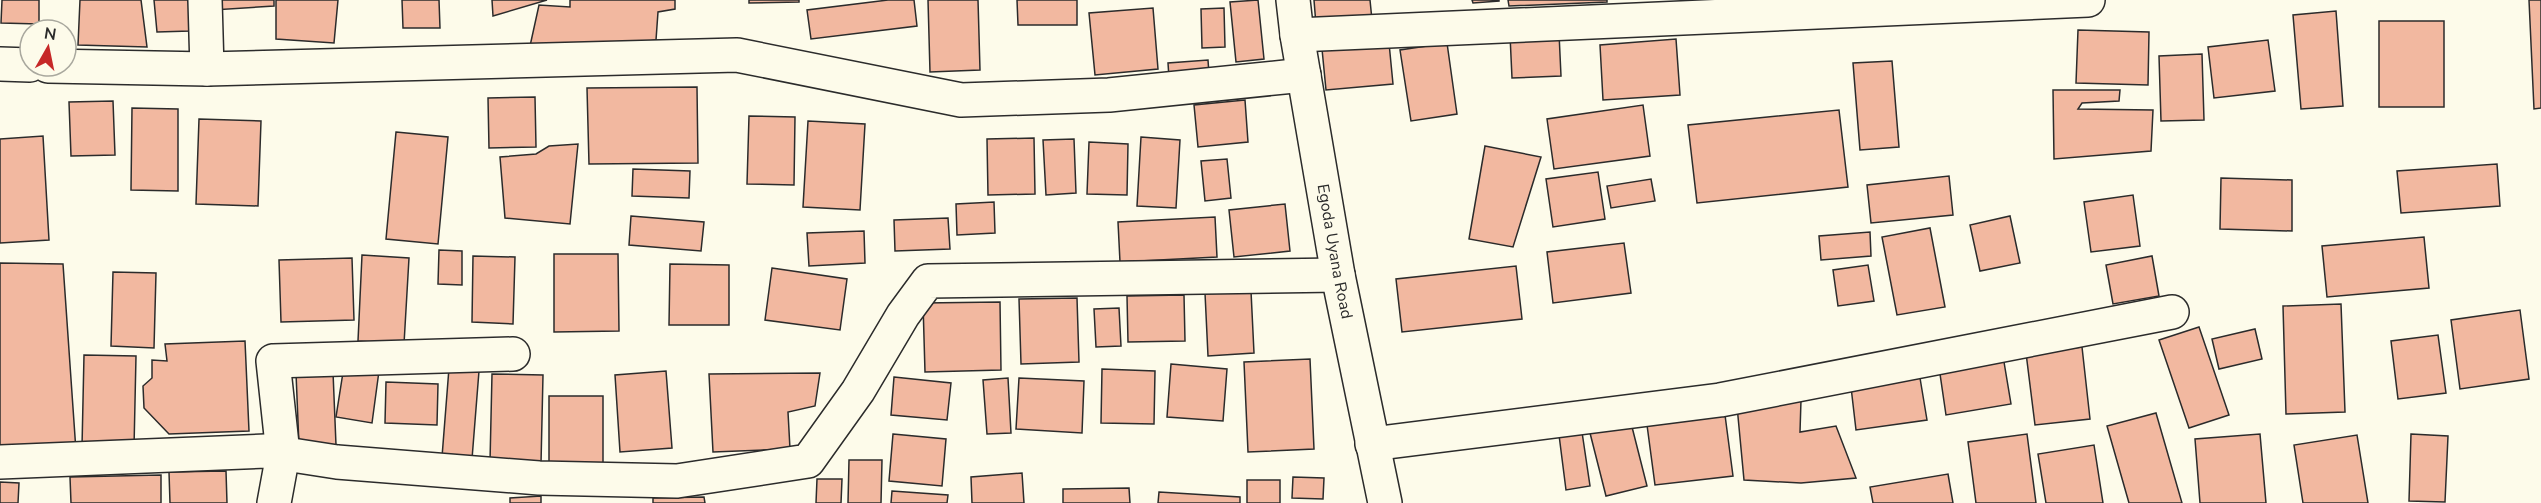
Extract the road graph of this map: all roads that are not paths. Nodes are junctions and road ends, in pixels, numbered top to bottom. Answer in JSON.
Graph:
{"nodes":[{"id":1,"x":205,"y":0,"type":"edge"},
{"id":2,"x":1293,"y":0,"type":"edge"},
{"id":3,"x":2088,"y":0,"type":"edge"},
{"id":4,"x":1297,"y":35,"type":"junction"},
{"id":5,"x":0,"y":64,"type":"edge"},
{"id":6,"x":18,"y":65,"type":"edge"},
{"id":7,"x":78,"y":67,"type":"edge"},
{"id":8,"x":207,"y":69,"type":"junction"},
{"id":9,"x":1304,"y":75,"type":"junction"},
{"id":10,"x":1338,"y":275,"type":"junction"},
{"id":11,"x":2172,"y":312,"type":"dead end"},
{"id":12,"x":513,"y":354,"type":"dead end"},
{"id":13,"x":1372,"y":444,"type":"junction"},
{"id":14,"x":283,"y":454,"type":"junction"},
{"id":15,"x":0,"y":462,"type":"edge"},
{"id":16,"x":274,"y":503,"type":"edge"},
{"id":17,"x":1385,"y":503,"type":"edge"}],
"edges":[{"from":1,"to":8,"type":"street"},
{"from":2,"to":4,"type":"street","name":"Egoda Uyana Road"},
{"from":3,"to":4,"type":"street"},
{"from":4,"to":9,"type":"street","name":"Egoda Uyana Road"},
{"from":5,"to":6,"type":"street"},
{"from":7,"to":8,"type":"street"},
{"from":8,"to":9,"type":"street"},
{"from":9,"to":10,"type":"street","name":"Egoda Uyana Road"},
{"from":10,"to":13,"type":"street","name":"Egoda Uyana Road"},
{"from":10,"to":14,"type":"street"},
{"from":11,"to":13,"type":"street"},
{"from":12,"to":14,"type":"street"},
{"from":13,"to":17,"type":"street","name":"Egoda Uyana Road"},
{"from":14,"to":15,"type":"street"},
{"from":14,"to":16,"type":"street"}]}
